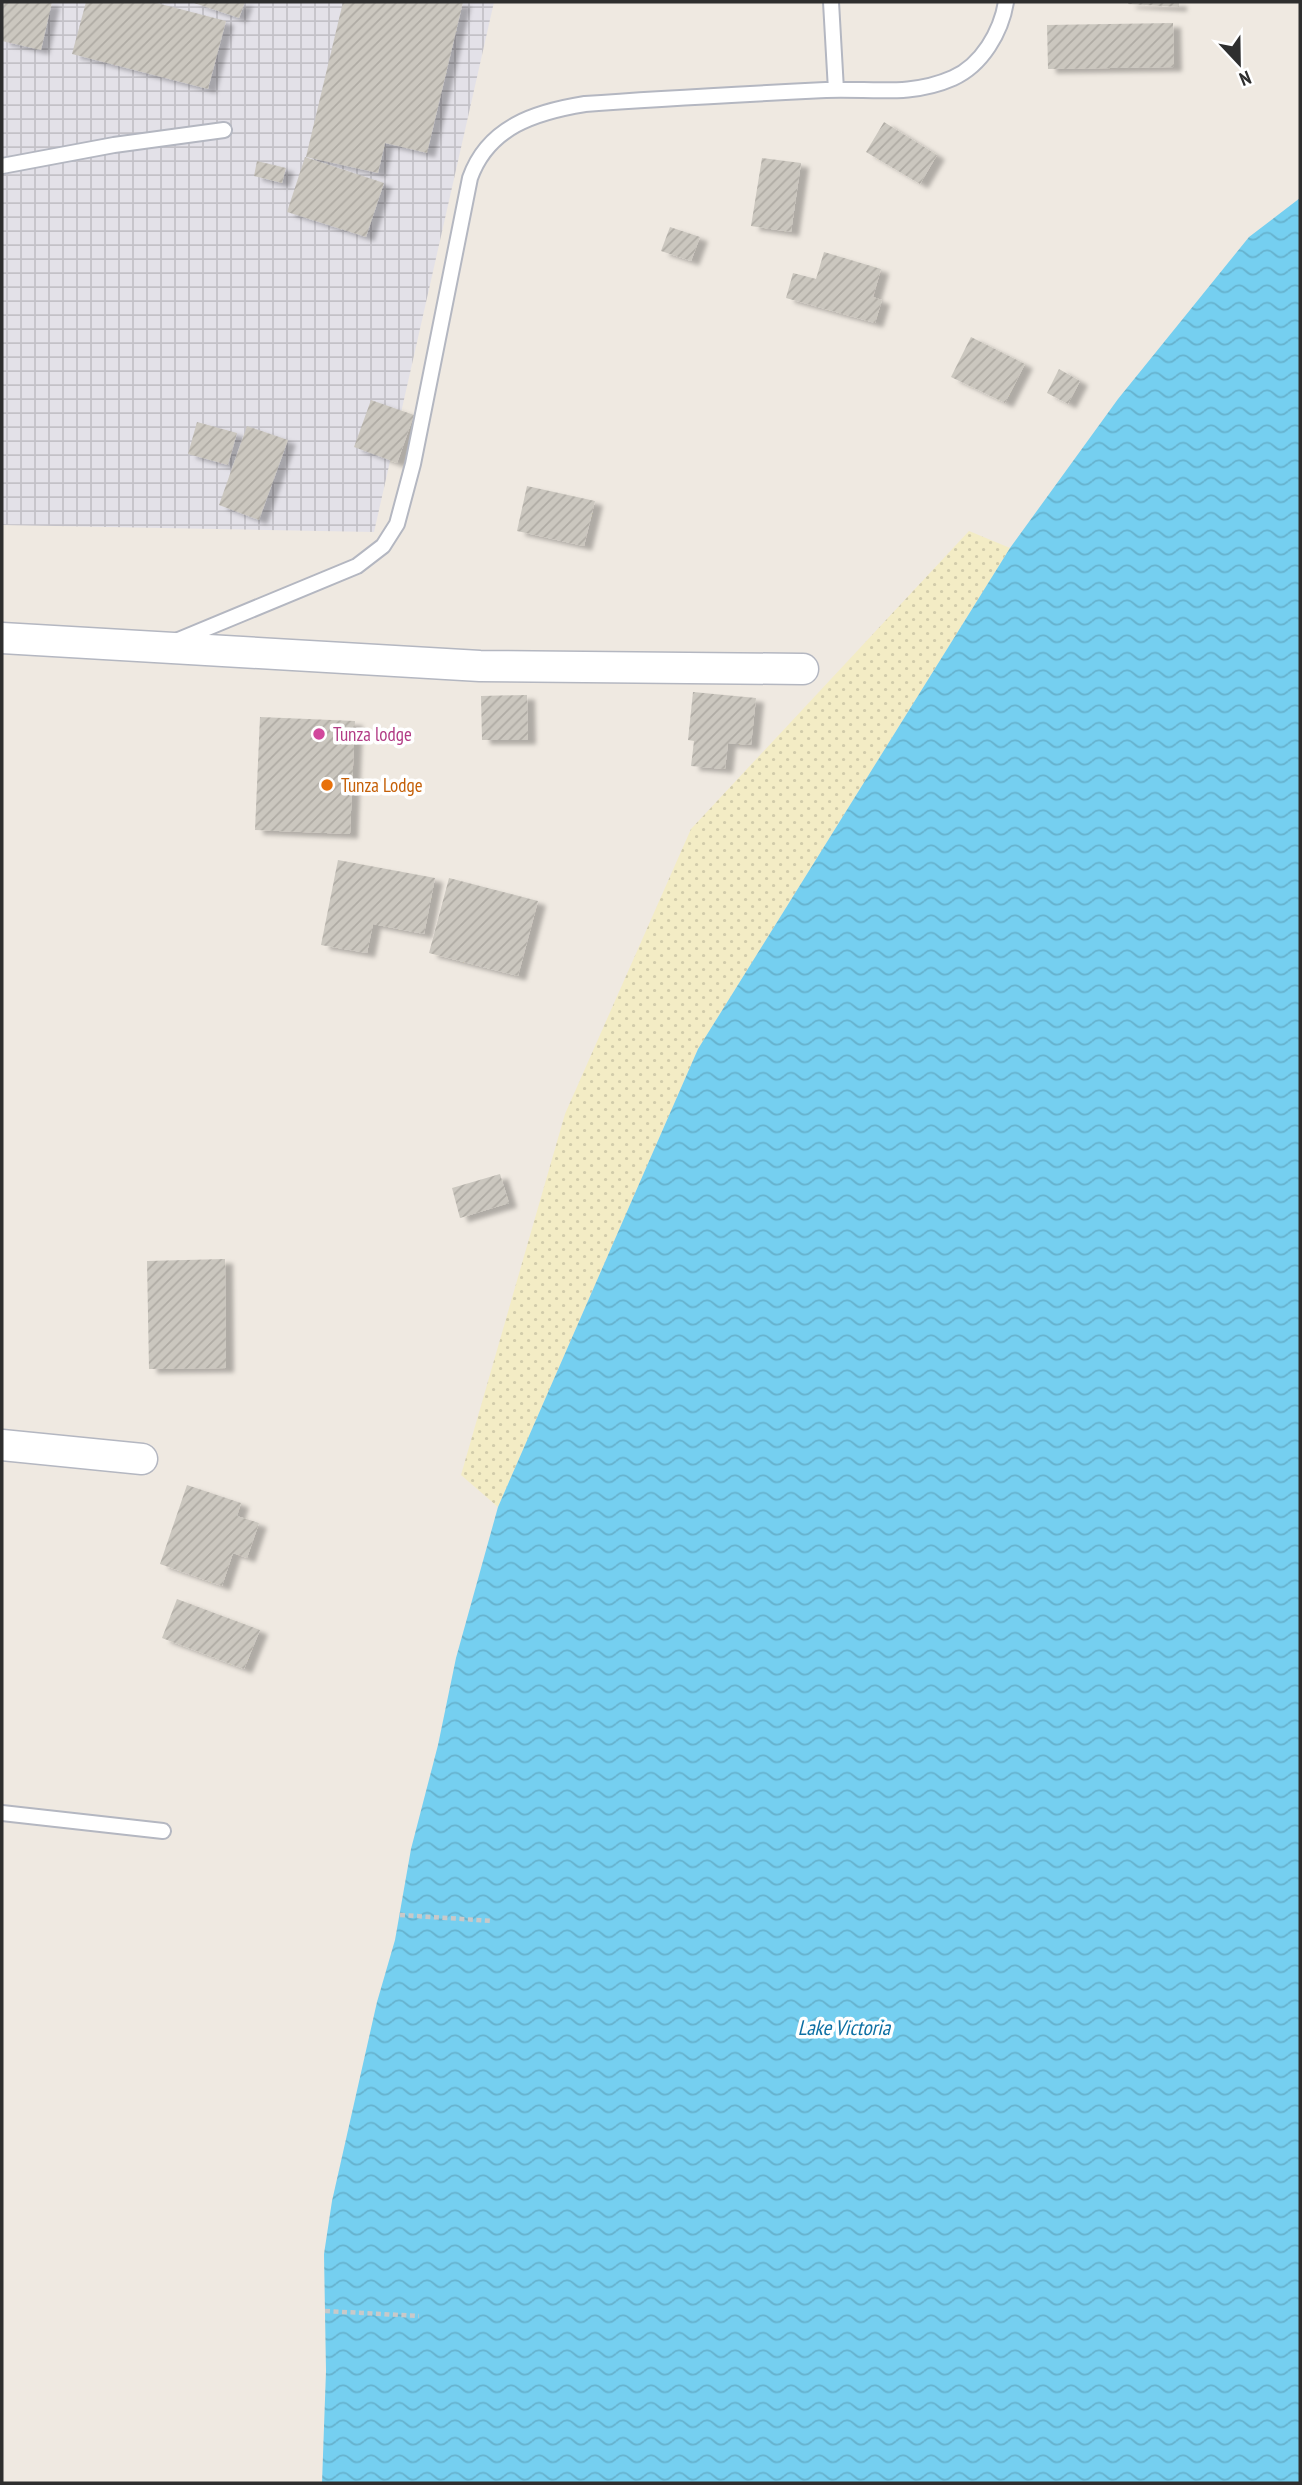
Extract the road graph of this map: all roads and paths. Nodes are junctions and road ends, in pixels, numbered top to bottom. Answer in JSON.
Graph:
{"nodes":[{"id":1,"x":831,"y":2,"type":"edge"},
{"id":2,"x":1006,"y":2,"type":"edge"},
{"id":3,"x":836,"y":90,"type":"junction"},
{"id":4,"x":224,"y":130,"type":"dead end"},
{"id":5,"x":2,"y":166,"type":"edge"},
{"id":6,"x":2,"y":638,"type":"edge"},
{"id":7,"x":158,"y":648,"type":"junction"},
{"id":8,"x":803,"y":669,"type":"dead end"},
{"id":9,"x":2,"y":1446,"type":"edge"},
{"id":10,"x":142,"y":1459,"type":"dead end"},
{"id":11,"x":2,"y":1813,"type":"edge"},
{"id":12,"x":163,"y":1831,"type":"dead end"},
{"id":13,"x":400,"y":1915,"type":"dead end"},
{"id":14,"x":493,"y":1921,"type":"dead end"},
{"id":15,"x":325,"y":2311,"type":"dead end"},
{"id":16,"x":419,"y":2316,"type":"dead end"}],
"edges":[{"from":1,"to":3,"type":"lane"},
{"from":2,"to":3,"type":"lane"},
{"from":3,"to":7,"type":"lane"},
{"from":4,"to":5,"type":"lane"},
{"from":6,"to":7,"type":"street"},
{"from":7,"to":8,"type":"street"},
{"from":9,"to":10,"type":"street"},
{"from":11,"to":12,"type":"lane"},
{"from":13,"to":14,"type":"path"},
{"from":15,"to":16,"type":"path"}]}
